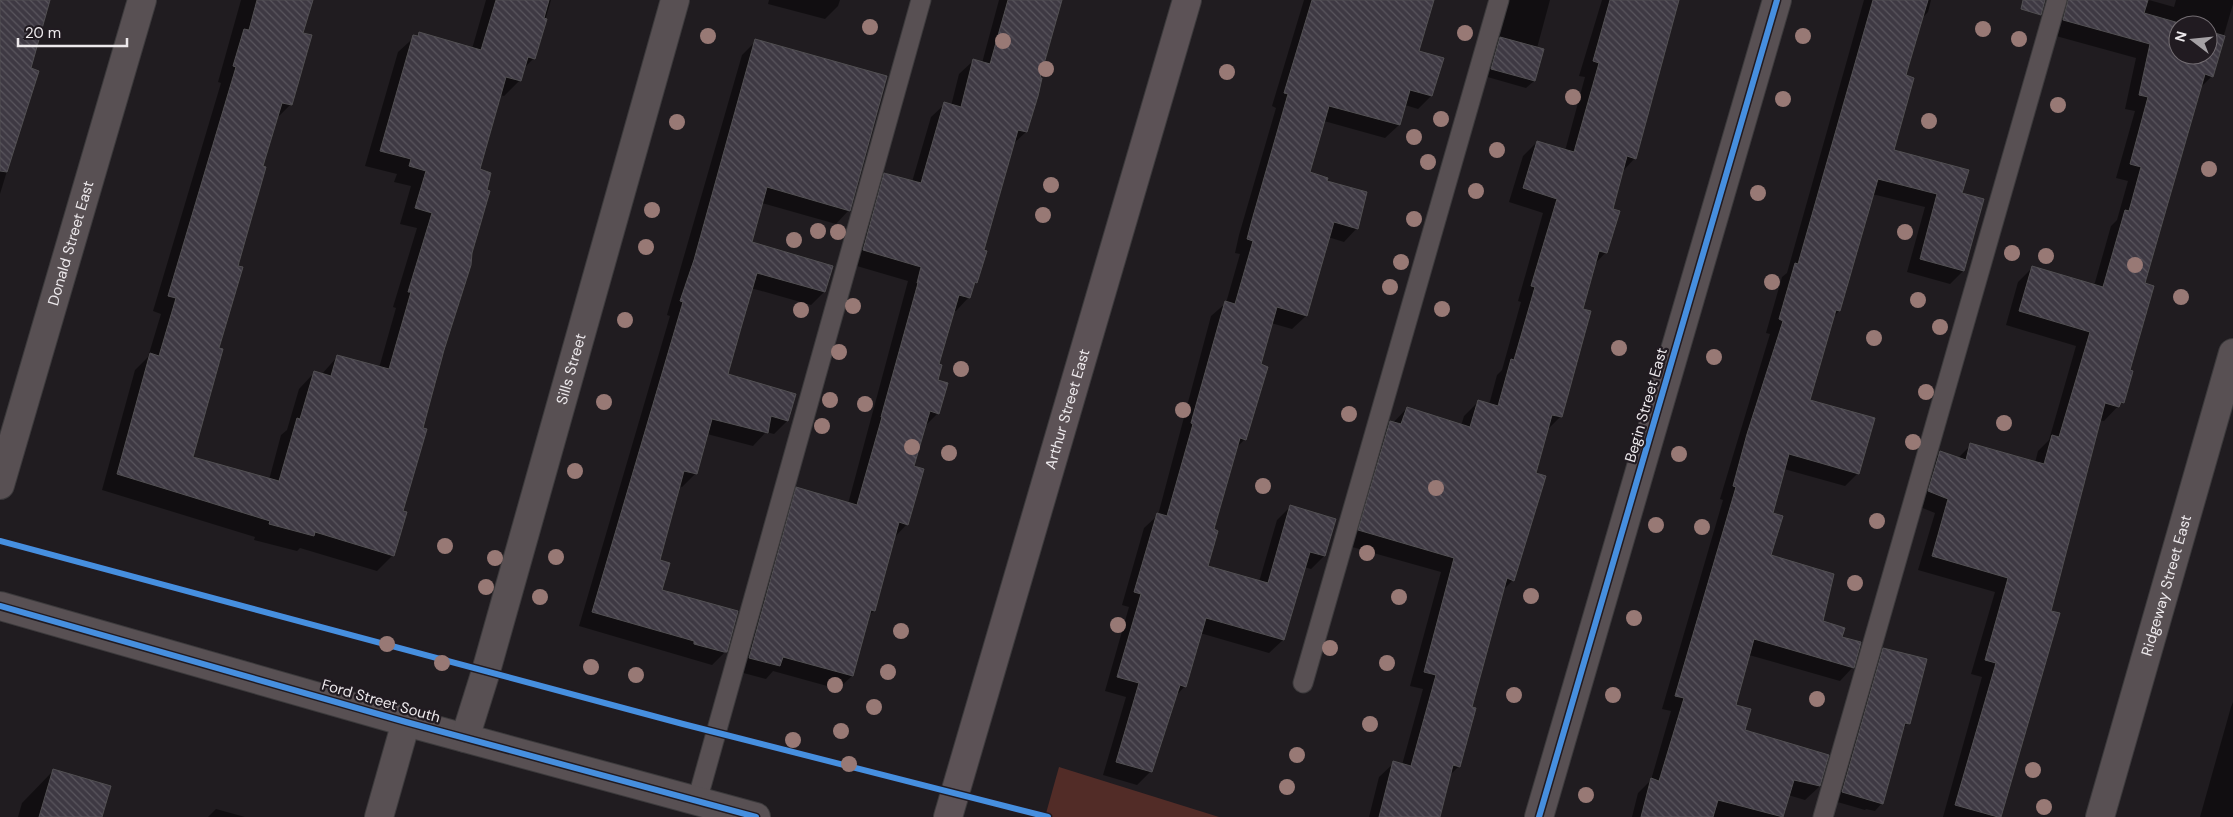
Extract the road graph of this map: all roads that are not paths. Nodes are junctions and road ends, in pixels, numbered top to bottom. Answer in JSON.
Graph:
{"nodes":[{"id":1,"x":142,"y":0,"type":"edge"},
{"id":2,"x":675,"y":0,"type":"edge"},
{"id":3,"x":921,"y":0,"type":"edge"},
{"id":4,"x":1186,"y":0,"type":"edge"},
{"id":5,"x":1499,"y":0,"type":"edge"},
{"id":6,"x":1776,"y":0,"type":"edge"},
{"id":7,"x":2057,"y":0,"type":"edge"},
{"id":8,"x":2233,"y":354,"type":"edge"},
{"id":9,"x":0,"y":485,"type":"edge"},
{"id":10,"x":0,"y":606,"type":"edge"},
{"id":11,"x":1303,"y":683,"type":"dead end"},
{"id":12,"x":406,"y":722,"type":"junction"},
{"id":13,"x":465,"y":738,"type":"junction"},
{"id":14,"x":697,"y":801,"type":"junction"},
{"id":15,"x":379,"y":817,"type":"edge"},
{"id":16,"x":756,"y":817,"type":"edge"},
{"id":17,"x":948,"y":817,"type":"edge"},
{"id":18,"x":1539,"y":817,"type":"edge"},
{"id":19,"x":1823,"y":817,"type":"edge"},
{"id":20,"x":2100,"y":817,"type":"edge"}],
"edges":[{"from":1,"to":9,"type":"street","name":"Donald Street East"},
{"from":2,"to":13,"type":"street","name":"Sills Street"},
{"from":3,"to":14,"type":"lane"},
{"from":4,"to":17,"type":"main road","name":"Arthur Street East"},
{"from":5,"to":11,"type":"lane"},
{"from":6,"to":18,"type":"street","name":"Begin Street East"},
{"from":7,"to":19,"type":"lane"},
{"from":8,"to":20,"type":"street","name":"Ridgeway Street East"},
{"from":10,"to":12,"type":"street","name":"Ford Street South"},
{"from":12,"to":13,"type":"street","name":"Ford Street South"},
{"from":12,"to":15,"type":"street"},
{"from":13,"to":14,"type":"street","name":"Ford Street South"},
{"from":14,"to":16,"type":"street","name":"Ford Street South"}]}
